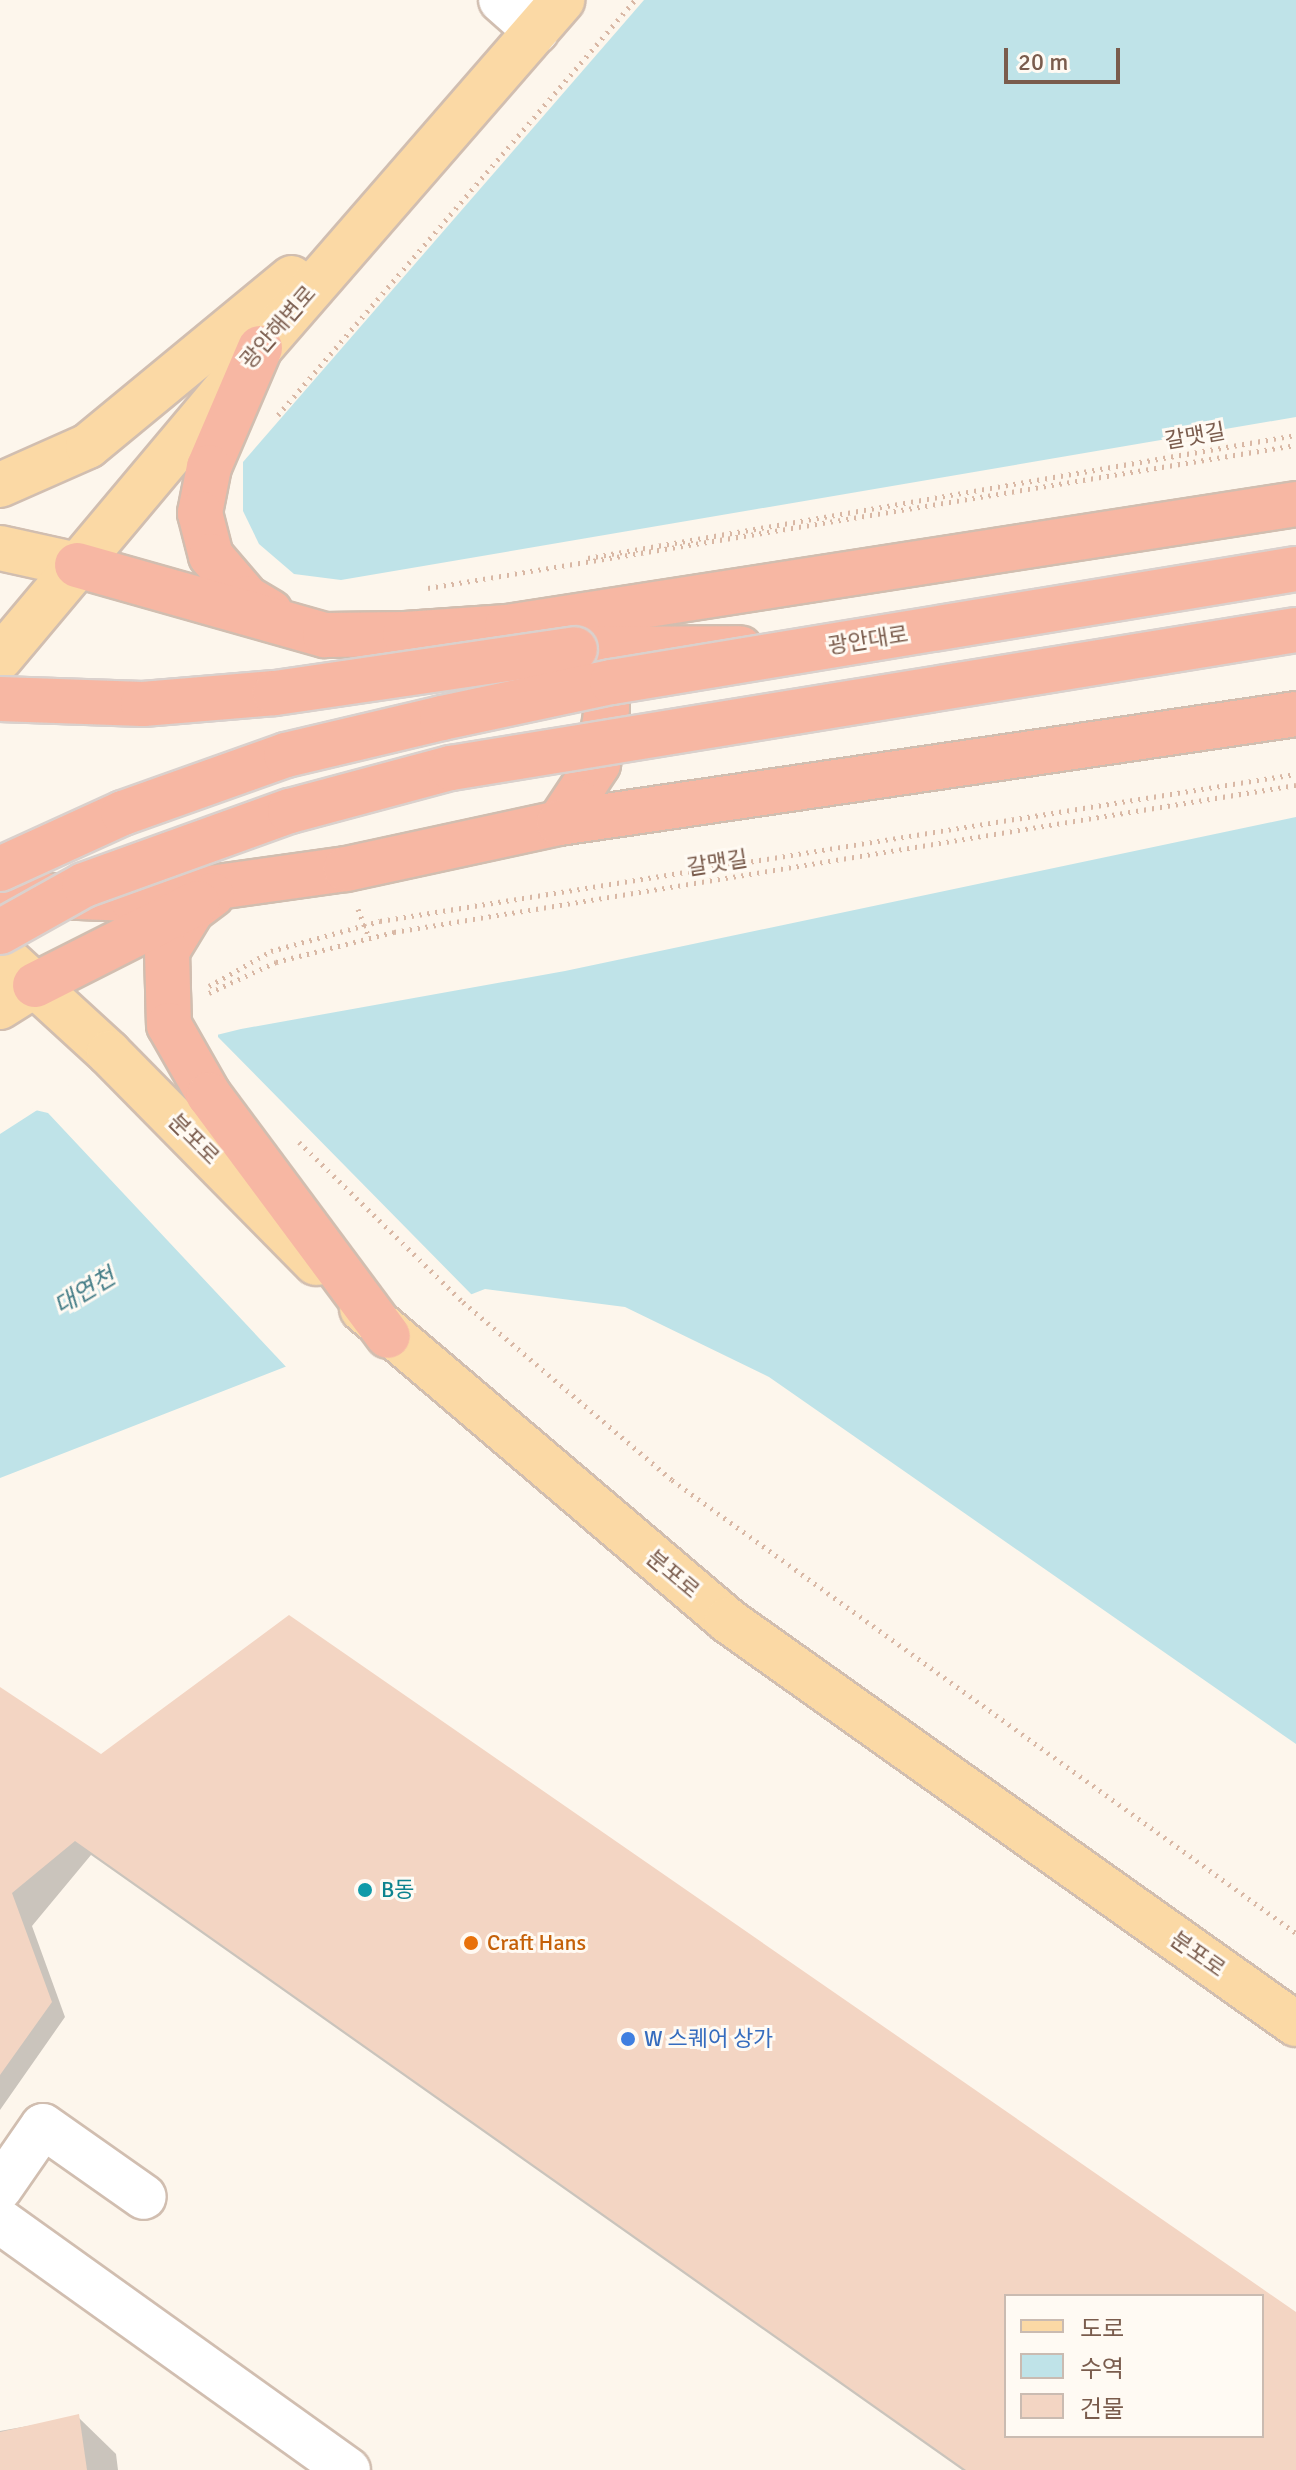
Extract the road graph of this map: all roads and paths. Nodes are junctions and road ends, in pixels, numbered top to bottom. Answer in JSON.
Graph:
{"nodes":[{"id":1,"x":501,"y":0,"type":"edge"},
{"id":2,"x":635,"y":0,"type":"edge"},
{"id":3,"x":549,"y":15,"type":"edge"},
{"id":4,"x":387,"y":201,"type":"junction"},
{"id":5,"x":260,"y":348,"type":"junction"},
{"id":6,"x":275,"y":419,"type":"dead end"},
{"id":7,"x":1296,"y":435,"type":"edge"},
{"id":8,"x":1296,"y":445,"type":"edge"},
{"id":9,"x":0,"y":485,"type":"edge"},
{"id":10,"x":1296,"y":504,"type":"edge"},
{"id":11,"x":0,"y":548,"type":"edge"},
{"id":12,"x":77,"y":565,"type":"junction"},
{"id":13,"x":1296,"y":569,"type":"edge"},
{"id":14,"x":423,"y":587,"type":"dead end"},
{"id":15,"x":413,"y":590,"type":"dead end"},
{"id":16,"x":520,"y":624,"type":"junction"},
{"id":17,"x":301,"y":628,"type":"junction"},
{"id":18,"x":1296,"y":630,"type":"edge"},
{"id":19,"x":826,"y":647,"type":"junction"},
{"id":20,"x":0,"y":658,"type":"edge"},
{"id":21,"x":0,"y":699,"type":"edge"},
{"id":22,"x":1296,"y":714,"type":"edge"},
{"id":23,"x":1296,"y":774,"type":"edge"},
{"id":24,"x":1296,"y":785,"type":"edge"},
{"id":25,"x":559,"y":823,"type":"junction"},
{"id":26,"x":0,"y":869,"type":"edge"},
{"id":27,"x":292,"y":875,"type":"junction"},
{"id":28,"x":0,"y":894,"type":"edge"},
{"id":29,"x":212,"y":895,"type":"junction"},
{"id":30,"x":0,"y":932,"type":"edge"},
{"id":31,"x":0,"y":953,"type":"edge"},
{"id":32,"x":18,"y":996,"type":"edge"},
{"id":33,"x":297,"y":1140,"type":"dead end"},
{"id":34,"x":388,"y":1336,"type":"junction"},
{"id":35,"x":1296,"y":1933,"type":"edge"},
{"id":36,"x":1296,"y":2024,"type":"edge"},
{"id":37,"x":0,"y":2188,"type":"edge"},
{"id":38,"x":144,"y":2197,"type":"dead end"},
{"id":39,"x":0,"y":2221,"type":"edge"},
{"id":40,"x":348,"y":2470,"type":"edge"}],
"edges":[{"from":1,"to":3,"type":"street"},
{"from":2,"to":6,"type":"path"},
{"from":3,"to":4,"type":"main road","name":"광안해변로"},
{"from":4,"to":5,"type":"main road","name":"광안해변로"},
{"from":4,"to":9,"type":"main road"},
{"from":5,"to":12,"type":"main road","name":"광안해변로"},
{"from":5,"to":17,"type":"highway"},
{"from":7,"to":14,"type":"path","name":"갈맷길"},
{"from":8,"to":15,"type":"path"},
{"from":10,"to":16,"type":"highway"},
{"from":11,"to":12,"type":"main road"},
{"from":12,"to":17,"type":"highway"},
{"from":12,"to":20,"type":"main road","name":"광안해변로"},
{"from":13,"to":19,"type":"highway","name":"광안대로","bridge":true},
{"from":16,"to":17,"type":"highway"},
{"from":16,"to":25,"type":"highway"},
{"from":18,"to":30,"type":"highway","bridge":true},
{"from":19,"to":21,"type":"highway","bridge":true},
{"from":19,"to":26,"type":"highway","name":"광안대로","bridge":true},
{"from":22,"to":25,"type":"highway"},
{"from":23,"to":24,"type":"path","name":"갈맷길"},
{"from":25,"to":27,"type":"highway"},
{"from":27,"to":28,"type":"highway"},
{"from":27,"to":29,"type":"highway"},
{"from":29,"to":32,"type":"highway"},
{"from":29,"to":34,"type":"highway"},
{"from":31,"to":32,"type":"main road","name":"분포로"},
{"from":32,"to":34,"type":"main road","name":"분포로"},
{"from":33,"to":35,"type":"path"},
{"from":34,"to":36,"type":"main road","name":"분포로"},
{"from":37,"to":38,"type":"street"},
{"from":39,"to":40,"type":"street"}]}
